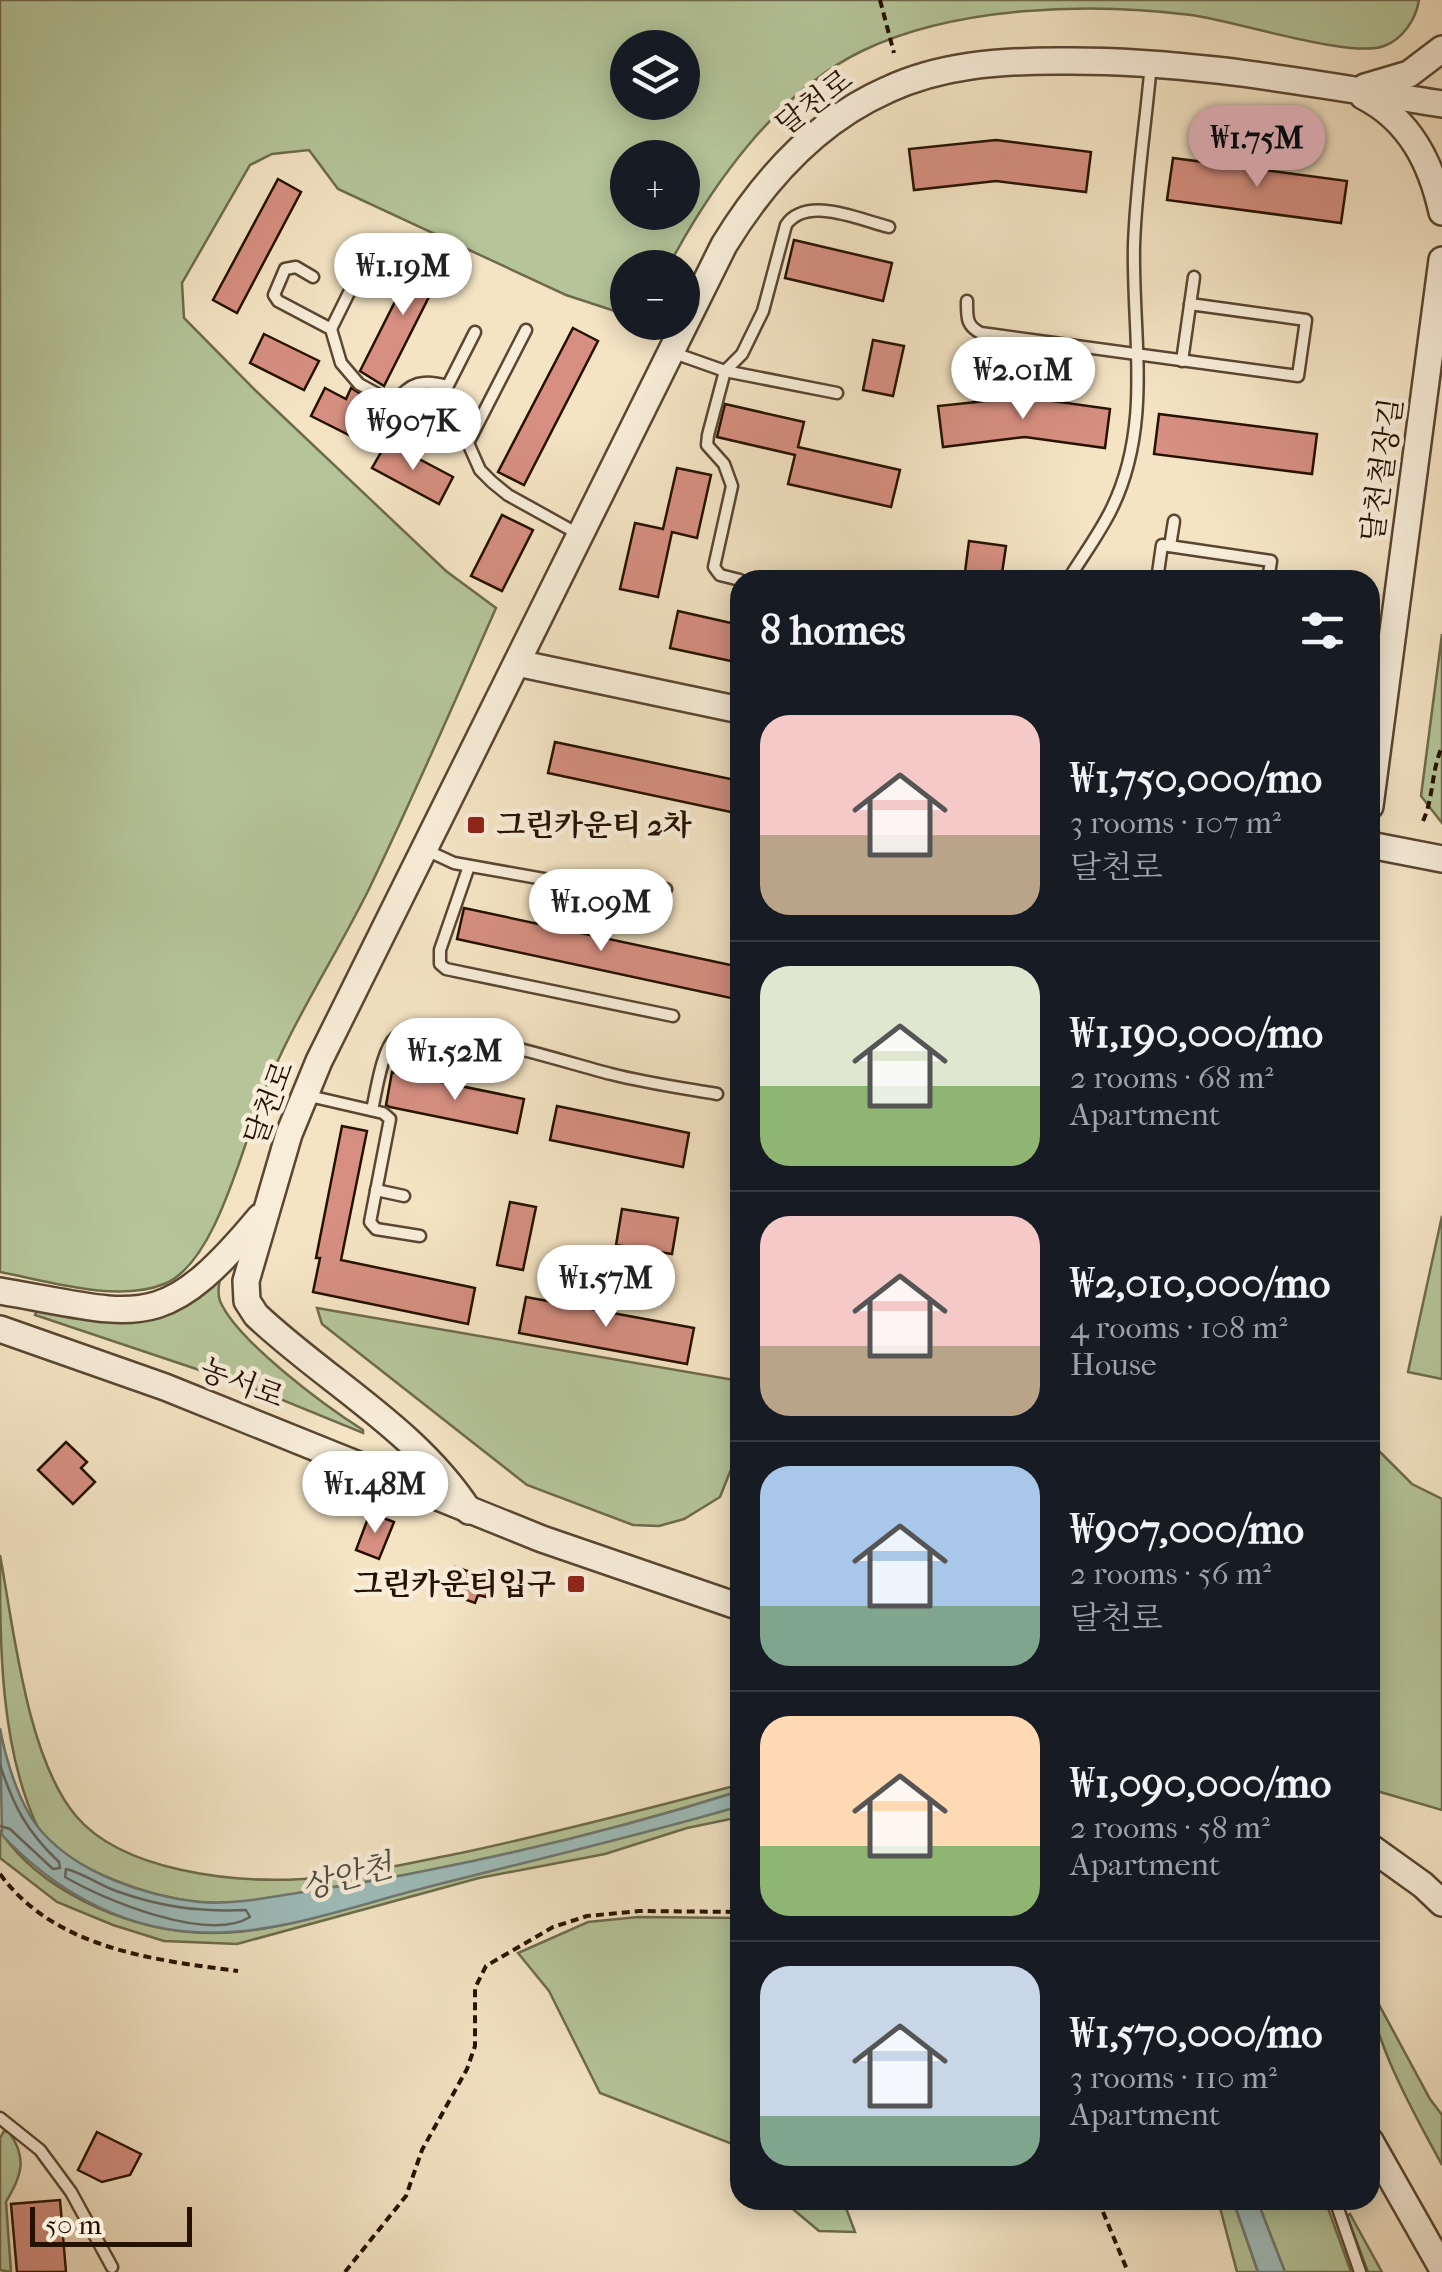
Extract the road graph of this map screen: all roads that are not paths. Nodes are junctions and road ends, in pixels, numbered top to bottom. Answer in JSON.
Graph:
{"nodes":[{"id":1,"x":1442,"y":49,"type":"edge"},
{"id":2,"x":1151,"y":62,"type":"junction"},
{"id":3,"x":1350,"y":89,"type":"junction"},
{"id":4,"x":1442,"y":104,"type":"edge"},
{"id":5,"x":1442,"y":212,"type":"edge"},
{"id":6,"x":889,"y":227,"type":"dead end"},
{"id":7,"x":374,"y":242,"type":"dead end"},
{"id":8,"x":1442,"y":260,"type":"edge"},
{"id":9,"x":314,"y":277,"type":"dead end"},
{"id":10,"x":1194,"y":277,"type":"dead end"},
{"id":11,"x":968,"y":301,"type":"dead end"},
{"id":12,"x":1190,"y":304,"type":"junction"},
{"id":13,"x":331,"y":329,"type":"junction"},
{"id":14,"x":526,"y":330,"type":"dead end"},
{"id":15,"x":475,"y":332,"type":"dead end"},
{"id":16,"x":671,"y":352,"type":"junction"},
{"id":17,"x":1140,"y":355,"type":"junction"},
{"id":18,"x":1182,"y":360,"type":"junction"},
{"id":19,"x":725,"y":371,"type":"junction"},
{"id":20,"x":448,"y":386,"type":"junction"},
{"id":21,"x":838,"y":393,"type":"dead end"},
{"id":22,"x":394,"y":403,"type":"junction"},
{"id":23,"x":437,"y":408,"type":"dead end"},
{"id":24,"x":468,"y":443,"type":"junction"},
{"id":25,"x":1174,"y":522,"type":"dead end"},
{"id":26,"x":580,"y":535,"type":"junction"},
{"id":27,"x":1170,"y":546,"type":"junction"},
{"id":28,"x":1074,"y":570,"type":"edge"},
{"id":29,"x":1158,"y":570,"type":"edge"},
{"id":30,"x":1270,"y":570,"type":"edge"},
{"id":31,"x":730,"y":578,"type":"edge"},
{"id":32,"x":518,"y":663,"type":"junction"},
{"id":33,"x":730,"y":708,"type":"edge"},
{"id":34,"x":1380,"y":730,"type":"edge"},
{"id":35,"x":1380,"y":847,"type":"edge"},
{"id":36,"x":426,"y":850,"type":"junction"},
{"id":37,"x":1442,"y":859,"type":"edge"},
{"id":38,"x":470,"y":866,"type":"junction"},
{"id":39,"x":666,"y":889,"type":"dead end"},
{"id":40,"x":673,"y":1016,"type":"dead end"},
{"id":41,"x":717,"y":1094,"type":"dead end"},
{"id":42,"x":304,"y":1095,"type":"junction"},
{"id":43,"x":372,"y":1110,"type":"junction"},
{"id":44,"x":376,"y":1190,"type":"junction"},
{"id":45,"x":404,"y":1196,"type":"dead end"},
{"id":46,"x":266,"y":1210,"type":"junction"},
{"id":47,"x":420,"y":1236,"type":"dead end"},
{"id":48,"x":0,"y":1291,"type":"edge"},
{"id":49,"x":0,"y":1329,"type":"edge"},
{"id":50,"x":469,"y":1511,"type":"junction"},
{"id":51,"x":730,"y":1604,"type":"edge"},
{"id":52,"x":1380,"y":1859,"type":"edge"},
{"id":53,"x":1442,"y":1903,"type":"edge"},
{"id":54,"x":0,"y":2118,"type":"edge"},
{"id":55,"x":1380,"y":2159,"type":"edge"},
{"id":56,"x":1338,"y":2210,"type":"edge"},
{"id":57,"x":112,"y":2266,"type":"dead end"},
{"id":58,"x":1442,"y":2268,"type":"edge"},
{"id":59,"x":1360,"y":2272,"type":"edge"}],
"edges":[{"from":1,"to":3,"type":"street"},
{"from":2,"to":3,"type":"street","name":"달천로"},
{"from":2,"to":16,"type":"street","name":"달천로"},
{"from":2,"to":17,"type":"lane"},
{"from":3,"to":4,"type":"street","name":"달천로"},
{"from":3,"to":5,"type":"street"},
{"from":6,"to":19,"type":"lane"},
{"from":7,"to":13,"type":"lane"},
{"from":8,"to":34,"type":"street","name":"달천철장길"},
{"from":9,"to":13,"type":"lane"},
{"from":10,"to":12,"type":"lane"},
{"from":11,"to":17,"type":"lane"},
{"from":12,"to":18,"type":"lane"},
{"from":12,"to":18,"type":"lane"},
{"from":13,"to":22,"type":"lane"},
{"from":14,"to":24,"type":"lane"},
{"from":15,"to":20,"type":"lane"},
{"from":16,"to":19,"type":"lane"},
{"from":16,"to":26,"type":"street","name":"달천로"},
{"from":17,"to":18,"type":"lane"},
{"from":17,"to":28,"type":"lane"},
{"from":19,"to":21,"type":"lane"},
{"from":19,"to":31,"type":"lane"},
{"from":20,"to":22,"type":"lane"},
{"from":20,"to":23,"type":"lane"},
{"from":22,"to":24,"type":"lane"},
{"from":24,"to":26,"type":"lane"},
{"from":25,"to":27,"type":"lane"},
{"from":26,"to":32,"type":"street","name":"달천로"},
{"from":27,"to":29,"type":"lane"},
{"from":27,"to":30,"type":"lane"},
{"from":32,"to":33,"type":"street"},
{"from":32,"to":36,"type":"street","name":"달천로"},
{"from":35,"to":37,"type":"street"},
{"from":36,"to":38,"type":"lane"},
{"from":36,"to":42,"type":"street","name":"달천로"},
{"from":38,"to":39,"type":"lane"},
{"from":38,"to":40,"type":"lane"},
{"from":41,"to":43,"type":"lane"},
{"from":42,"to":43,"type":"lane"},
{"from":42,"to":46,"type":"street","name":"달천로"},
{"from":43,"to":44,"type":"lane"},
{"from":44,"to":45,"type":"lane"},
{"from":44,"to":47,"type":"lane"},
{"from":46,"to":48,"type":"street"},
{"from":46,"to":50,"type":"street","name":"달천로"},
{"from":49,"to":50,"type":"street","name":"농서로"},
{"from":50,"to":51,"type":"street","name":"농서로"},
{"from":52,"to":53,"type":"street"},
{"from":54,"to":57,"type":"lane"},
{"from":55,"to":58,"type":"street"},
{"from":56,"to":59,"type":"lane"}]}
